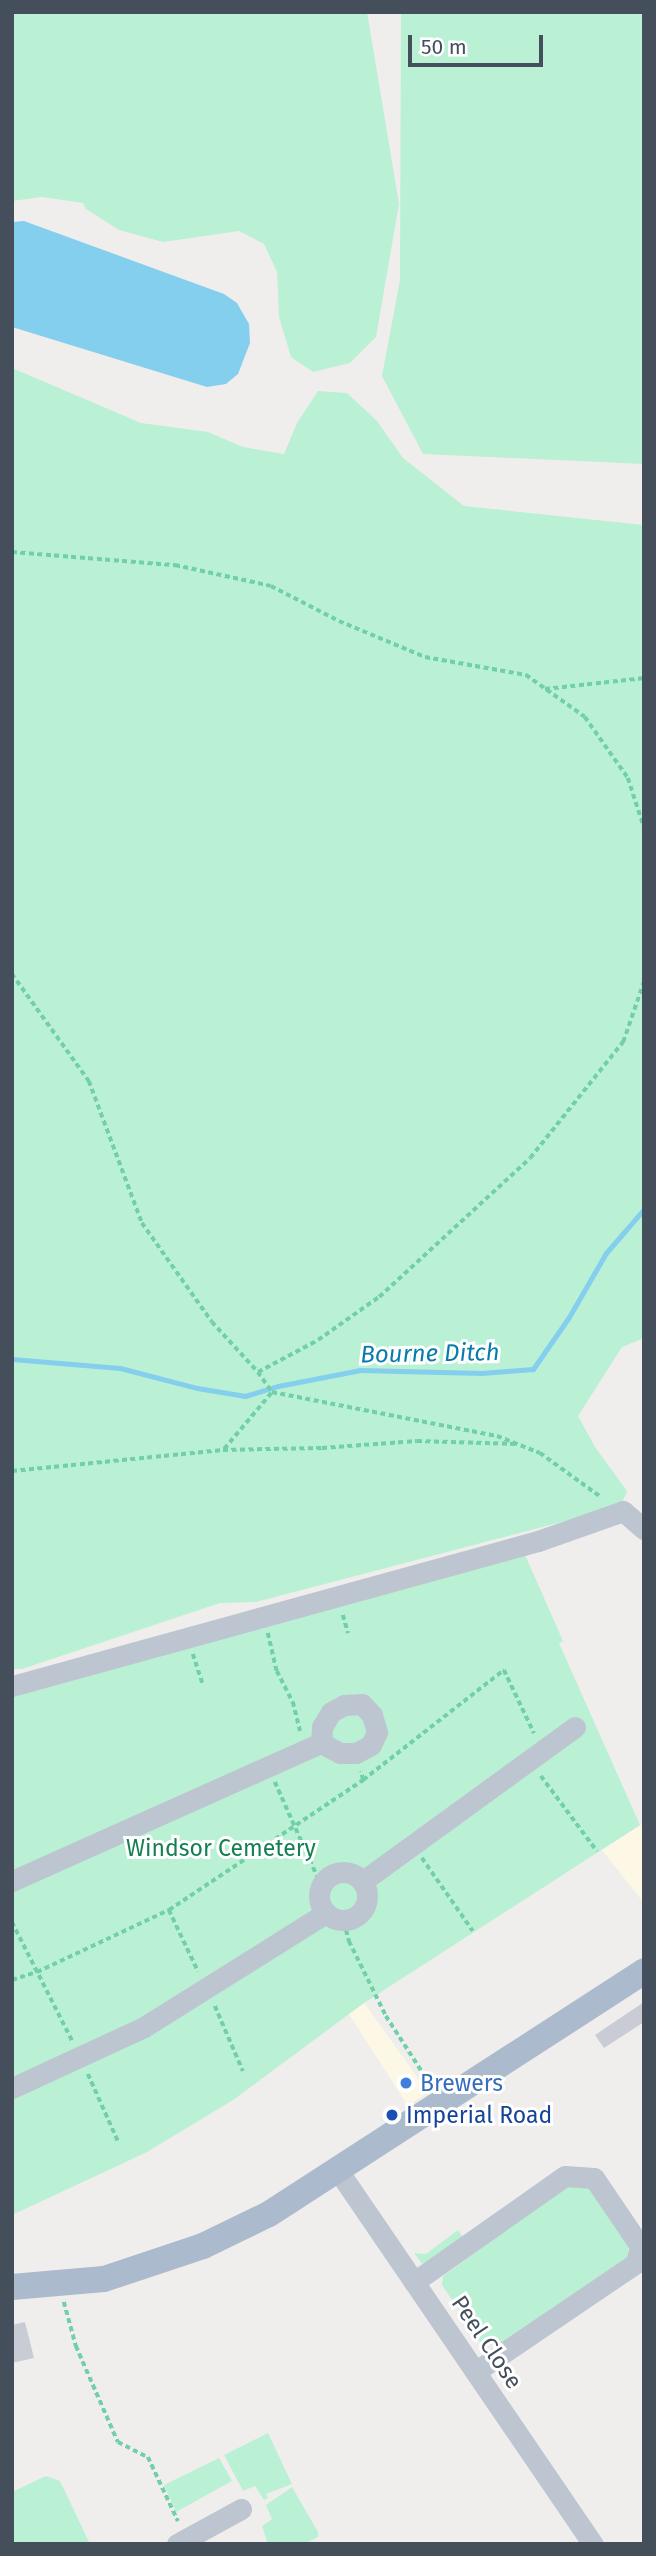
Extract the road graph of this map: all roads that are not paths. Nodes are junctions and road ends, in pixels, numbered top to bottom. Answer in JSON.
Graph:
{"nodes":[{"id":1,"x":644,"y":1529,"type":"edge"},
{"id":2,"x":12,"y":1686,"type":"edge"},
{"id":3,"x":575,"y":1727,"type":"dead end"},
{"id":4,"x":311,"y":1747,"type":"junction"},
{"id":5,"x":12,"y":1881,"type":"edge"},
{"id":6,"x":363,"y":1881,"type":"junction"},
{"id":7,"x":335,"y":1917,"type":"junction"},
{"id":8,"x":643,"y":1974,"type":"edge"},
{"id":9,"x":12,"y":2088,"type":"edge"},
{"id":10,"x":337,"y":2169,"type":"junction"},
{"id":11,"x":641,"y":2256,"type":"edge"},
{"id":12,"x":414,"y":2282,"type":"junction"},
{"id":13,"x":12,"y":2287,"type":"edge"},
{"id":14,"x":475,"y":2372,"type":"junction"},
{"id":15,"x":241,"y":2509,"type":"dead end"},
{"id":16,"x":181,"y":2541,"type":"edge"},
{"id":17,"x":593,"y":2544,"type":"edge"}],
"edges":[{"from":1,"to":2,"type":"street"},
{"from":3,"to":6,"type":"street"},
{"from":4,"to":4,"type":"street"},
{"from":4,"to":5,"type":"street"},
{"from":6,"to":7,"type":"street"},
{"from":6,"to":7,"type":"street"},
{"from":7,"to":9,"type":"street"},
{"from":8,"to":10,"type":"main road"},
{"from":10,"to":12,"type":"street","name":"Peel Close"},
{"from":10,"to":13,"type":"main road"},
{"from":11,"to":12,"type":"street"},
{"from":11,"to":14,"type":"street"},
{"from":12,"to":14,"type":"street","name":"Peel Close"},
{"from":14,"to":17,"type":"street","name":"Peel Close"},
{"from":15,"to":16,"type":"street"}]}
